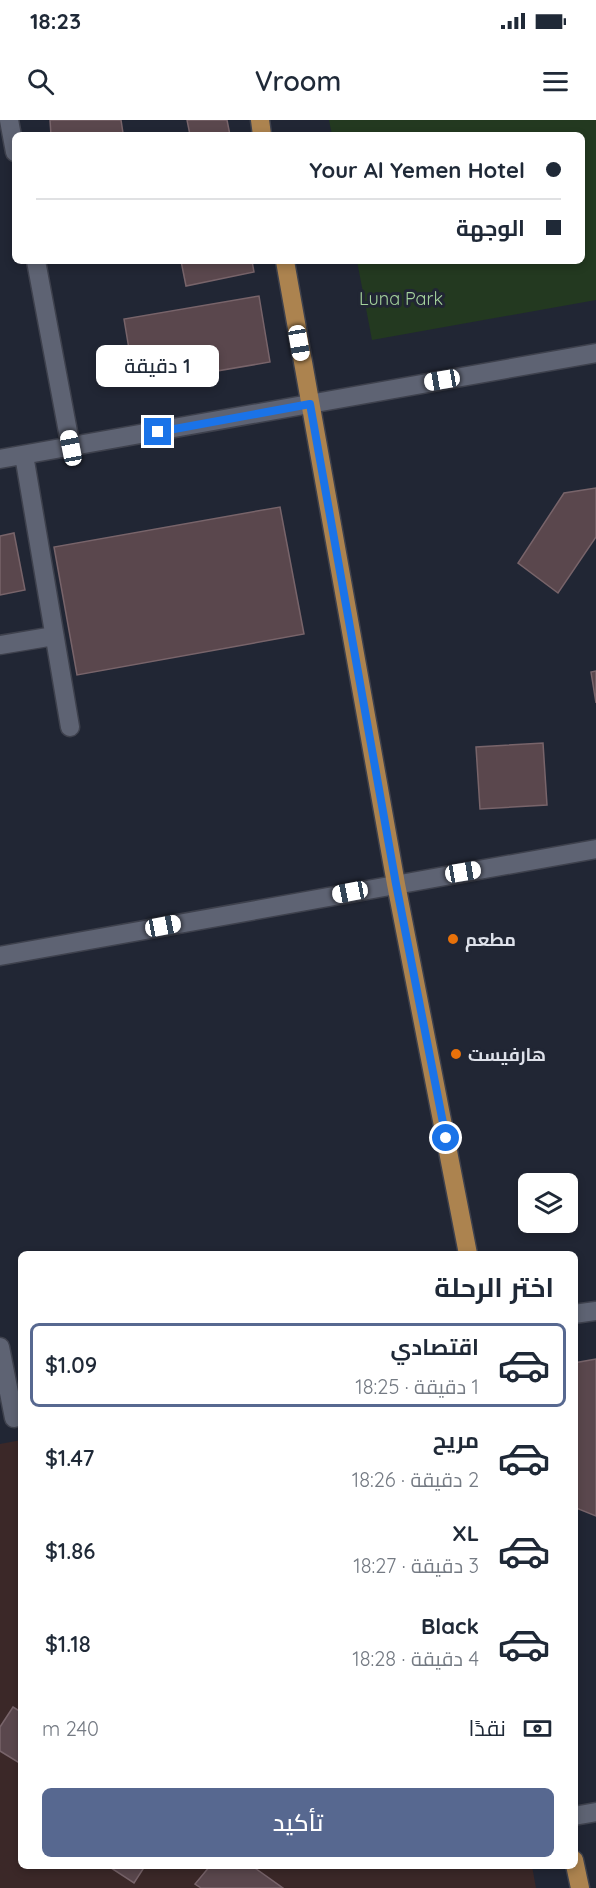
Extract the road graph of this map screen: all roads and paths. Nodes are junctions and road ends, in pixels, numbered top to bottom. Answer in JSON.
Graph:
{"nodes":[{"id":1,"x":9,"y":120,"type":"edge"},
{"id":2,"x":12,"y":136,"type":"edge"},
{"id":3,"x":37,"y":264,"type":"edge"},
{"id":4,"x":286,"y":264,"type":"edge"},
{"id":5,"x":596,"y":353,"type":"edge"},
{"id":6,"x":310,"y":404,"type":"junction"},
{"id":7,"x":71,"y":448,"type":"junction"},
{"id":8,"x":24,"y":455,"type":"junction"},
{"id":9,"x":0,"y":459,"type":"edge"},
{"id":10,"x":54,"y":636,"type":"junction"},
{"id":11,"x":0,"y":645,"type":"edge"},
{"id":12,"x":70,"y":727,"type":"dead end"},
{"id":13,"x":596,"y":849,"type":"edge"},
{"id":14,"x":396,"y":884,"type":"junction"},
{"id":15,"x":0,"y":956,"type":"edge"},
{"id":16,"x":467,"y":1251,"type":"edge"},
{"id":17,"x":596,"y":1311,"type":"edge"},
{"id":18,"x":578,"y":1313,"type":"edge"},
{"id":19,"x":0,"y":1347,"type":"edge"},
{"id":20,"x":12,"y":1419,"type":"edge"},
{"id":21,"x":596,"y":1812,"type":"edge"},
{"id":22,"x":578,"y":1815,"type":"edge"},
{"id":23,"x":576,"y":1869,"type":"edge"},
{"id":24,"x":580,"y":1888,"type":"edge"}],
"edges":[{"from":1,"to":2,"type":"street"},
{"from":3,"to":7,"type":"street"},
{"from":4,"to":6,"type":"main road"},
{"from":5,"to":6,"type":"street"},
{"from":6,"to":7,"type":"street"},
{"from":6,"to":14,"type":"main road"},
{"from":7,"to":8,"type":"street"},
{"from":8,"to":9,"type":"street"},
{"from":8,"to":10,"type":"street"},
{"from":10,"to":11,"type":"street"},
{"from":10,"to":12,"type":"street"},
{"from":13,"to":14,"type":"street"},
{"from":14,"to":15,"type":"street"},
{"from":14,"to":16,"type":"main road"},
{"from":17,"to":18,"type":"street"},
{"from":19,"to":20,"type":"street"},
{"from":21,"to":22,"type":"street"},
{"from":23,"to":24,"type":"main road"}]}
